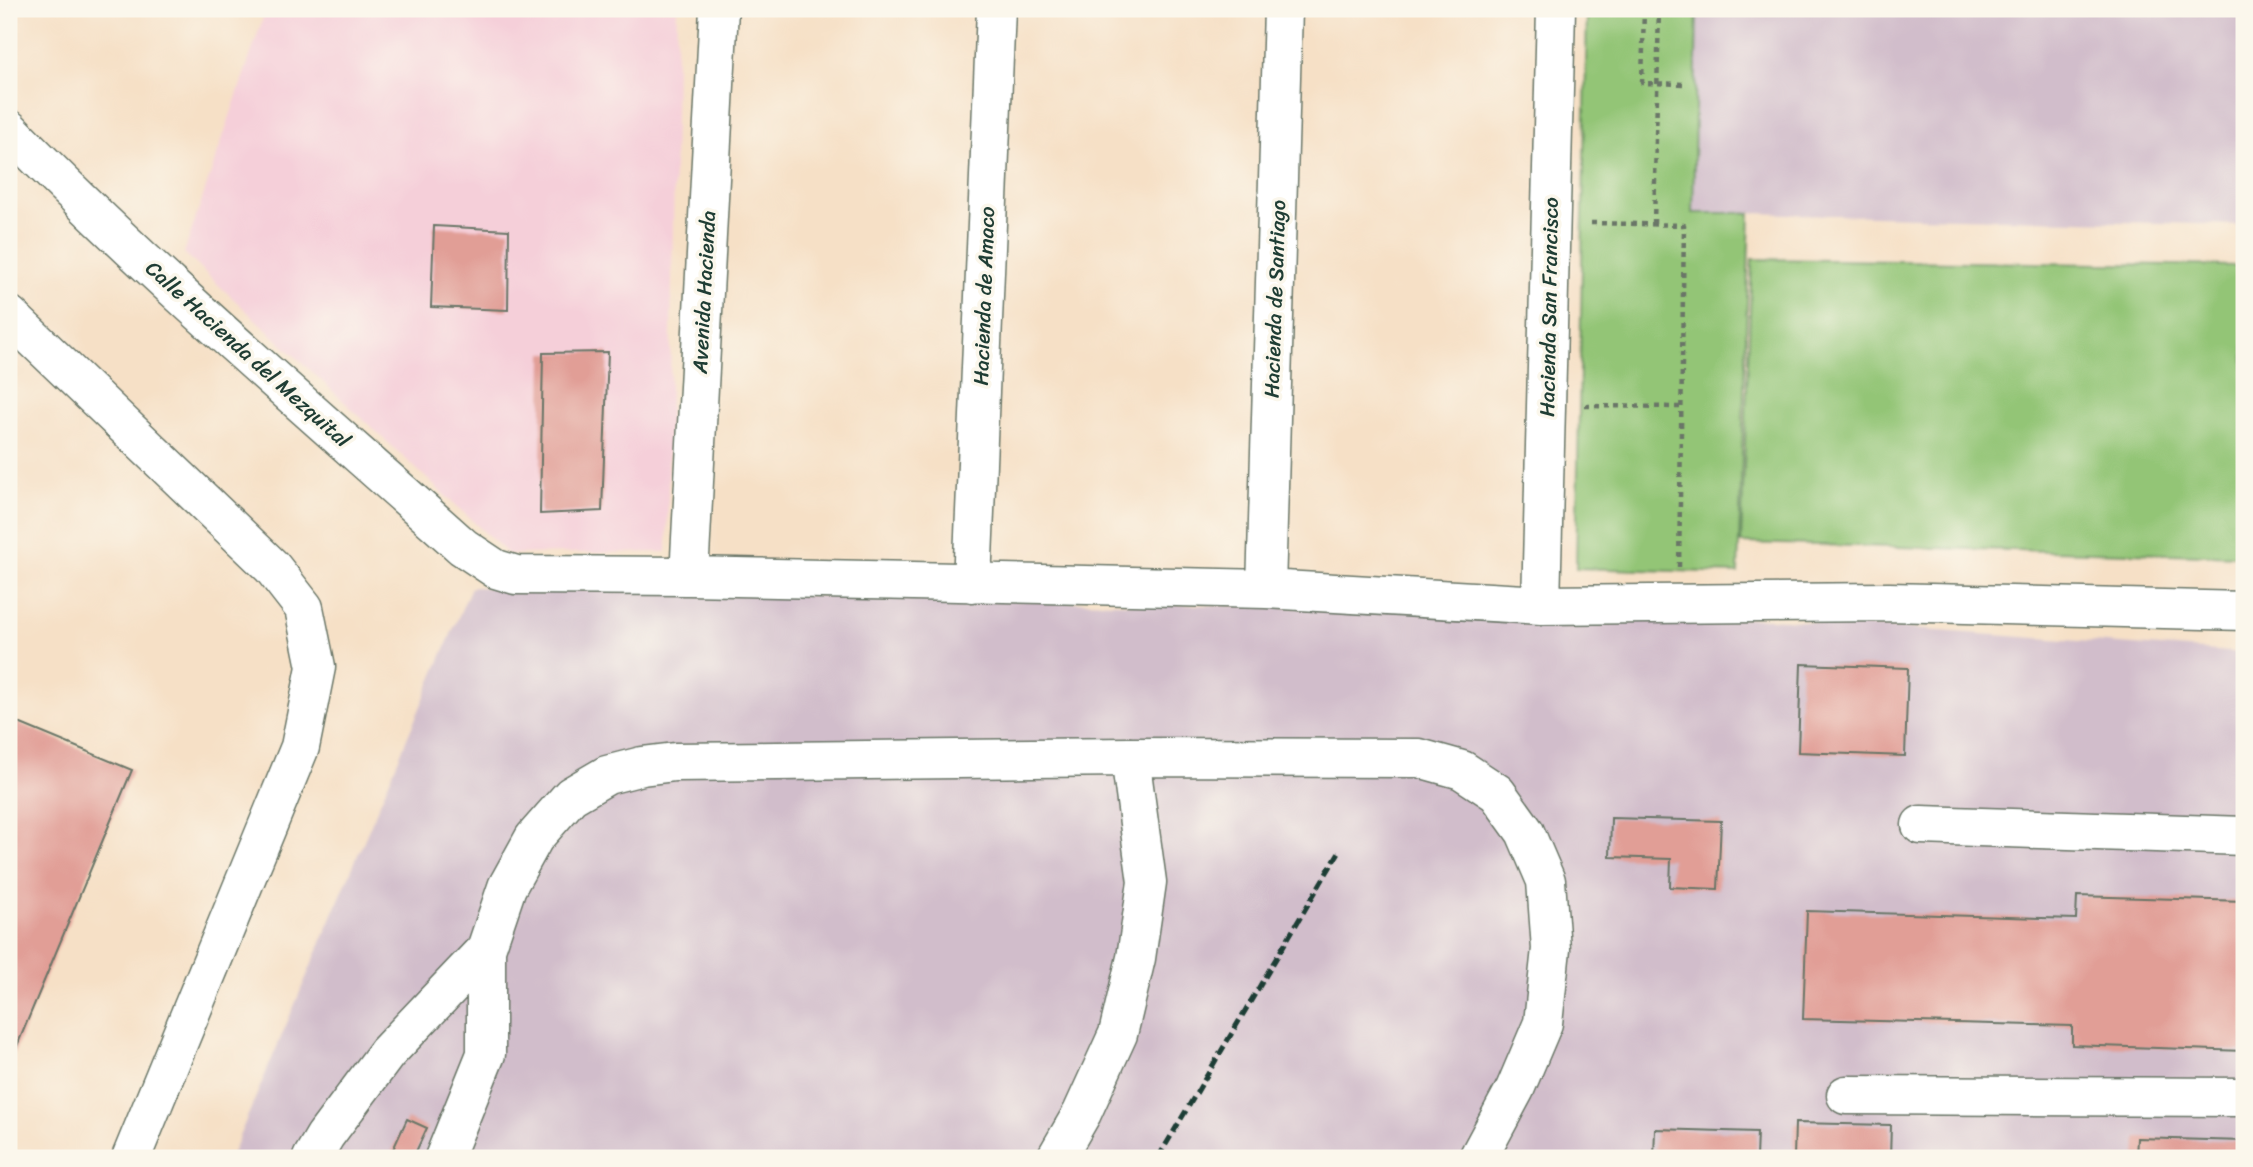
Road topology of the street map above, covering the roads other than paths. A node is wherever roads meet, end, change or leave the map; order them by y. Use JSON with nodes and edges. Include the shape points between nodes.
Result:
{"nodes":[{"id":1,"x":719,"y":9,"type":"edge"},
{"id":2,"x":996,"y":9,"type":"edge"},
{"id":3,"x":1283,"y":9,"type":"edge"},
{"id":4,"x":1556,"y":9,"type":"edge"},
{"id":5,"x":9,"y":129,"type":"edge"},
{"id":6,"x":9,"y":315,"type":"edge"},
{"id":7,"x":689,"y":576,"type":"junction"},
{"id":8,"x":972,"y":583,"type":"junction"},
{"id":9,"x":1266,"y":589,"type":"junction"},
{"id":10,"x":1541,"y":605,"type":"junction"},
{"id":11,"x":2244,"y":611,"type":"edge"},
{"id":12,"x":1130,"y":757,"type":"junction"},
{"id":13,"x":1921,"y":825,"type":"dead end"},
{"id":14,"x":2244,"y":836,"type":"edge"},
{"id":15,"x":486,"y":949,"type":"junction"},
{"id":16,"x":1846,"y":1095,"type":"dead end"},
{"id":17,"x":2244,"y":1097,"type":"edge"},
{"id":18,"x":131,"y":1158,"type":"edge"},
{"id":19,"x":312,"y":1158,"type":"edge"},
{"id":20,"x":444,"y":1158,"type":"edge"},
{"id":21,"x":1056,"y":1158,"type":"edge"},
{"id":22,"x":1478,"y":1158,"type":"edge"}],
"edges":[{"from":1,"to":7,"type":"street","name":"Avenida Hacienda"},
{"from":2,"to":8,"type":"street","name":"Hacienda de Amaco"},
{"from":3,"to":9,"type":"street","name":"Hacienda de Santiago"},
{"from":4,"to":10,"type":"street","name":"Hacienda San Francisco"},
{"from":5,"to":7,"type":"street","name":"Calle Hacienda del Mezquital","via":[[157,273],[463,547],[496,569],[530,576]]},
{"from":6,"to":18,"type":"street","via":[[272,567],[304,608],[316,667],[300,747]]},
{"from":7,"to":8,"type":"street"},
{"from":8,"to":9,"type":"street"},
{"from":9,"to":10,"type":"street"},
{"from":10,"to":11,"type":"street","via":[[1889,602]]},
{"from":12,"to":15,"type":"street","via":[[675,762],[607,775],[571,796],[534,838],[507,887]]},
{"from":12,"to":21,"type":"street","via":[[1147,882],[1136,958],[1118,1034]]},
{"from":12,"to":22,"type":"street","via":[[1419,758],[1462,770],[1497,793],[1525,832],[1546,881],[1551,949],[1543,1023]]},
{"from":13,"to":14,"type":"street"},
{"from":15,"to":19,"type":"street","via":[[387,1053]]},
{"from":15,"to":20,"type":"street","via":[[486,1054]]},
{"from":16,"to":17,"type":"street"}]}
